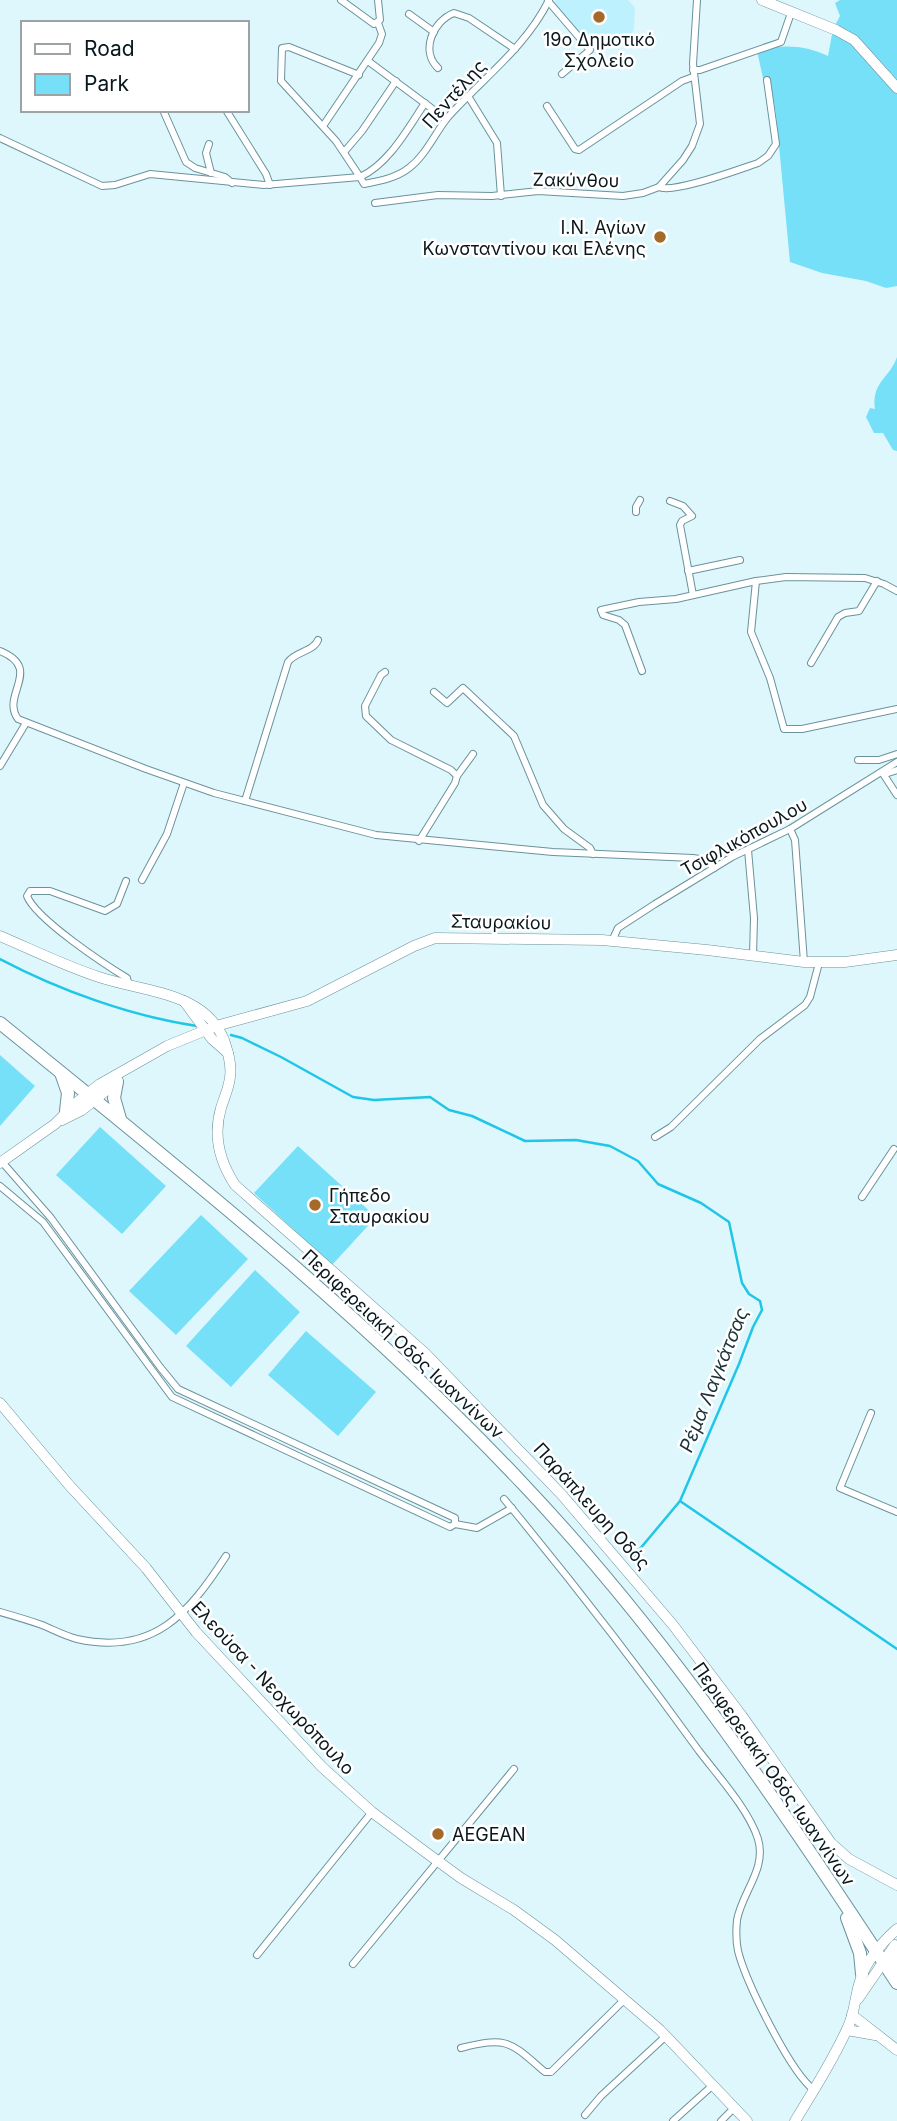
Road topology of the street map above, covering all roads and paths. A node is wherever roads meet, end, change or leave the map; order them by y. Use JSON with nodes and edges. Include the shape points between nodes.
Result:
{"nodes":[{"id":1,"x":341,"y":0,"type":"edge"},
{"id":2,"x":378,"y":0,"type":"edge"},
{"id":3,"x":697,"y":0,"type":"edge"},
{"id":4,"x":762,"y":0,"type":"edge"},
{"id":5,"x":549,"y":1,"type":"edge"},
{"id":6,"x":791,"y":13,"type":"junction"},
{"id":7,"x":409,"y":14,"type":"dead end"},
{"id":8,"x":378,"y":23,"type":"junction"},
{"id":9,"x":434,"y":32,"type":"junction"},
{"id":10,"x":514,"y":49,"type":"junction"},
{"id":11,"x":368,"y":61,"type":"junction"},
{"id":12,"x":438,"y":68,"type":"dead end"},
{"id":13,"x":693,"y":73,"type":"junction"},
{"id":14,"x":562,"y":74,"type":"dead end"},
{"id":15,"x":359,"y":75,"type":"junction"},
{"id":16,"x":767,"y":80,"type":"dead end"},
{"id":17,"x":396,"y":81,"type":"junction"},
{"id":18,"x":897,"y":88,"type":"edge"},
{"id":19,"x":467,"y":96,"type":"junction"},
{"id":20,"x":425,"y":103,"type":"junction"},
{"id":21,"x":547,"y":106,"type":"dead end"},
{"id":22,"x":164,"y":112,"type":"edge"},
{"id":23,"x":227,"y":112,"type":"edge"},
{"id":24,"x":446,"y":119,"type":"junction"},
{"id":25,"x":323,"y":126,"type":"junction"},
{"id":26,"x":0,"y":138,"type":"edge"},
{"id":27,"x":209,"y":144,"type":"dead end"},
{"id":28,"x":345,"y":151,"type":"junction"},
{"id":29,"x":211,"y":173,"type":"junction"},
{"id":30,"x":360,"y":177,"type":"junction"},
{"id":31,"x":232,"y":183,"type":"junction"},
{"id":32,"x":270,"y":185,"type":"junction"},
{"id":33,"x":659,"y":187,"type":"junction"},
{"id":34,"x":501,"y":196,"type":"junction"},
{"id":35,"x":375,"y":203,"type":"dead end"},
{"id":36,"x":640,"y":500,"type":"dead end"},
{"id":37,"x":670,"y":501,"type":"dead end"},
{"id":38,"x":636,"y":512,"type":"dead end"},
{"id":39,"x":740,"y":560,"type":"dead end"},
{"id":40,"x":688,"y":571,"type":"junction"},
{"id":41,"x":756,"y":581,"type":"junction"},
{"id":42,"x":877,"y":581,"type":"junction"},
{"id":43,"x":897,"y":591,"type":"edge"},
{"id":44,"x":693,"y":595,"type":"junction"},
{"id":45,"x":318,"y":640,"type":"dead end"},
{"id":46,"x":0,"y":651,"type":"edge"},
{"id":47,"x":811,"y":663,"type":"dead end"},
{"id":48,"x":642,"y":671,"type":"dead end"},
{"id":49,"x":385,"y":672,"type":"dead end"},
{"id":50,"x":434,"y":692,"type":"dead end"},
{"id":51,"x":897,"y":709,"type":"edge"},
{"id":52,"x":26,"y":723,"type":"junction"},
{"id":53,"x":473,"y":754,"type":"dead end"},
{"id":54,"x":897,"y":754,"type":"edge"},
{"id":55,"x":858,"y":760,"type":"dead end"},
{"id":56,"x":897,"y":762,"type":"edge"},
{"id":57,"x":0,"y":766,"type":"edge"},
{"id":58,"x":897,"y":769,"type":"edge"},
{"id":59,"x":882,"y":772,"type":"junction"},
{"id":60,"x":457,"y":776,"type":"junction"},
{"id":61,"x":184,"y":783,"type":"junction"},
{"id":62,"x":897,"y":795,"type":"edge"},
{"id":63,"x":245,"y":801,"type":"junction"},
{"id":64,"x":790,"y":829,"type":"junction"},
{"id":65,"x":419,"y":841,"type":"junction"},
{"id":66,"x":748,"y":850,"type":"junction"},
{"id":67,"x":593,"y":854,"type":"junction"},
{"id":68,"x":714,"y":868,"type":"junction"},
{"id":69,"x":142,"y":880,"type":"dead end"},
{"id":70,"x":126,"y":881,"type":"dead end"},
{"id":71,"x":0,"y":936,"type":"edge"},
{"id":72,"x":612,"y":941,"type":"junction"},
{"id":73,"x":897,"y":955,"type":"edge"},
{"id":74,"x":753,"y":956,"type":"junction"},
{"id":75,"x":804,"y":962,"type":"junction"},
{"id":76,"x":819,"y":963,"type":"junction"},
{"id":77,"x":129,"y":986,"type":"junction"},
{"id":78,"x":184,"y":1000,"type":"junction"},
{"id":79,"x":0,"y":1023,"type":"edge"},
{"id":80,"x":216,"y":1026,"type":"junction"},
{"id":81,"x":204,"y":1030,"type":"junction"},
{"id":82,"x":228,"y":1053,"type":"junction"},
{"id":83,"x":131,"y":1068,"type":"junction"},
{"id":84,"x":61,"y":1072,"type":"junction"},
{"id":85,"x":117,"y":1082,"type":"junction"},
{"id":86,"x":91,"y":1096,"type":"junction"},
{"id":87,"x":66,"y":1111,"type":"junction"},
{"id":88,"x":120,"y":1119,"type":"junction"},
{"id":89,"x":55,"y":1124,"type":"junction"},
{"id":90,"x":655,"y":1137,"type":"dead end"},
{"id":91,"x":894,"y":1149,"type":"dead end"},
{"id":92,"x":1,"y":1163,"type":"edge"},
{"id":93,"x":0,"y":1186,"type":"edge"},
{"id":94,"x":862,"y":1197,"type":"dead end"},
{"id":95,"x":0,"y":1403,"type":"edge"},
{"id":96,"x":871,"y":1412,"type":"dead end"},
{"id":97,"x":504,"y":1499,"type":"dead end"},
{"id":98,"x":512,"y":1508,"type":"junction"},
{"id":99,"x":897,"y":1512,"type":"edge"},
{"id":100,"x":455,"y":1524,"type":"junction"},
{"id":101,"x":226,"y":1556,"type":"dead end"},
{"id":102,"x":0,"y":1612,"type":"edge"},
{"id":103,"x":182,"y":1615,"type":"junction"},
{"id":104,"x":514,"y":1769,"type":"dead end"},
{"id":105,"x":372,"y":1812,"type":"junction"},
{"id":106,"x":438,"y":1861,"type":"junction"},
{"id":107,"x":897,"y":1885,"type":"edge"},
{"id":108,"x":842,"y":1901,"type":"junction"},
{"id":109,"x":897,"y":1928,"type":"edge"},
{"id":110,"x":897,"y":1945,"type":"edge"},
{"id":111,"x":257,"y":1955,"type":"dead end"},
{"id":112,"x":880,"y":1956,"type":"junction"},
{"id":113,"x":352,"y":1964,"type":"dead end"},
{"id":114,"x":862,"y":1974,"type":"junction"},
{"id":115,"x":897,"y":1980,"type":"edge"},
{"id":116,"x":625,"y":1999,"type":"junction"},
{"id":117,"x":858,"y":1999,"type":"junction"},
{"id":118,"x":852,"y":2015,"type":"junction"},
{"id":119,"x":847,"y":2030,"type":"junction"},
{"id":120,"x":666,"y":2036,"type":"junction"},
{"id":121,"x":879,"y":2036,"type":"junction"},
{"id":122,"x":461,"y":2048,"type":"dead end"},
{"id":123,"x":897,"y":2050,"type":"edge"},
{"id":124,"x":713,"y":2085,"type":"junction"},
{"id":125,"x":814,"y":2090,"type":"junction"},
{"id":126,"x":734,"y":2108,"type":"junction"},
{"id":127,"x":585,"y":2115,"type":"dead end"},
{"id":128,"x":673,"y":2121,"type":"edge"},
{"id":129,"x":721,"y":2121,"type":"edge"},
{"id":130,"x":747,"y":2121,"type":"edge"},
{"id":131,"x":795,"y":2121,"type":"edge"}],
"edges":[{"from":1,"to":8,"type":"street","via":[[368,21]]},
{"from":2,"to":8,"type":"street"},
{"from":3,"to":13,"type":"street"},
{"from":4,"to":6,"type":"street"},
{"from":5,"to":10,"type":"street","name":"Πεντέλης"},
{"from":5,"to":14,"type":"street","via":[[590,50]]},
{"from":6,"to":13,"type":"street","via":[[781,42]]},
{"from":6,"to":18,"type":"street","via":[[854,40]]},
{"from":7,"to":9,"type":"street"},
{"from":8,"to":11,"type":"street","via":[[382,36]]},
{"from":9,"to":10,"type":"street","via":[[448,15],[460,13]]},
{"from":9,"to":12,"type":"street","via":[[428,50]]},
{"from":10,"to":19,"type":"street","name":"Πεντέλης"},
{"from":11,"to":15,"type":"street"},
{"from":11,"to":17,"type":"street"},
{"from":13,"to":21,"type":"street","via":[[579,150]]},
{"from":13,"to":33,"type":"street","via":[[698,129],[683,160]]},
{"from":15,"to":25,"type":"street"},
{"from":15,"to":25,"type":"street","via":[[282,48],[281,81]]},
{"from":16,"to":33,"type":"street","name":"Ζακύνθου","via":[[776,144],[765,159],[701,181],[665,190]]},
{"from":17,"to":20,"type":"street"},
{"from":17,"to":28,"type":"street"},
{"from":19,"to":24,"type":"street","name":"Πεντέλης"},
{"from":19,"to":34,"type":"street","via":[[497,143]]},
{"from":20,"to":24,"type":"street"},
{"from":20,"to":30,"type":"street","via":[[394,146]]},
{"from":22,"to":29,"type":"street","via":[[183,158]]},
{"from":23,"to":32,"type":"street"},
{"from":24,"to":30,"type":"street","name":"Πεντέλης","via":[[408,169],[364,184]]},
{"from":25,"to":28,"type":"street"},
{"from":26,"to":31,"type":"street","via":[[102,186],[150,174]]},
{"from":27,"to":29,"type":"street","via":[[206,153]]},
{"from":28,"to":30,"type":"street"},
{"from":29,"to":31,"type":"street"},
{"from":30,"to":32,"type":"street"},
{"from":31,"to":32,"type":"street"},
{"from":33,"to":34,"type":"street","name":"Ζακύνθου","via":[[623,196],[547,191]]},
{"from":34,"to":35,"type":"street","name":"Ζακύνθου","via":[[438,195]]},
{"from":36,"to":38,"type":"street"},
{"from":37,"to":40,"type":"street","via":[[692,514],[680,525]]},
{"from":39,"to":40,"type":"street"},
{"from":40,"to":44,"type":"street"},
{"from":41,"to":42,"type":"street","via":[[814,576]]},
{"from":41,"to":44,"type":"street"},
{"from":41,"to":51,"type":"street","via":[[751,632],[784,729]]},
{"from":42,"to":43,"type":"street"},
{"from":42,"to":47,"type":"street","via":[[859,611],[838,617]]},
{"from":44,"to":48,"type":"street","via":[[601,611],[625,625]]},
{"from":45,"to":63,"type":"street","via":[[288,662]]},
{"from":46,"to":52,"type":"street","via":[[18,663],[8,705],[13,715]]},
{"from":49,"to":60,"type":"street","via":[[365,706],[366,716],[391,740]]},
{"from":50,"to":67,"type":"street","via":[[447,703],[463,688],[504,725],[517,740],[543,805]]},
{"from":52,"to":57,"type":"street"},
{"from":52,"to":61,"type":"street"},
{"from":53,"to":60,"type":"street"},
{"from":54,"to":55,"type":"street"},
{"from":56,"to":59,"type":"street","name":"Τσιφλικόπουλου"},
{"from":58,"to":59,"type":"street"},
{"from":59,"to":62,"type":"street"},
{"from":59,"to":64,"type":"street","name":"Τσιφλικόπουλου"},
{"from":60,"to":65,"type":"street"},
{"from":61,"to":63,"type":"street"},
{"from":61,"to":69,"type":"street","via":[[170,828]]},
{"from":63,"to":65,"type":"street","via":[[376,835]]},
{"from":64,"to":66,"type":"street","name":"Τσιφλικόπουλου"},
{"from":64,"to":75,"type":"street"},
{"from":65,"to":67,"type":"street"},
{"from":66,"to":68,"type":"street","name":"Τσιφλικόπουλου"},
{"from":66,"to":74,"type":"street"},
{"from":67,"to":68,"type":"street","via":[[699,859]]},
{"from":68,"to":72,"type":"street","name":"Τσιφλικόπουλου","via":[[618,928]]},
{"from":70,"to":77,"type":"street","via":[[117,904],[105,911],[45,890],[30,891],[27,896],[82,949],[127,978]]},
{"from":71,"to":77,"type":"street","name":"Παράπλευρη Οδός"},
{"from":72,"to":74,"type":"street","name":"Σταυρακίου"},
{"from":72,"to":80,"type":"street","name":"Σταυρακίου","via":[[439,937],[307,1001]]},
{"from":73,"to":76,"type":"street","name":"Σταυρακίου"},
{"from":74,"to":75,"type":"street","name":"Σταυρακίου"},
{"from":75,"to":76,"type":"street","name":"Σταυρακίου"},
{"from":76,"to":90,"type":"street","via":[[805,1004],[760,1039],[671,1127]]},
{"from":77,"to":78,"type":"street","name":"Παράπλευρη Οδός"},
{"from":78,"to":80,"type":"street","name":"Παράπλευρη Οδός"},
{"from":78,"to":81,"type":"street"},
{"from":79,"to":84,"type":"highway","name":"Περιφερειακή Οδός Ιωαννίνων"},
{"from":80,"to":81,"type":"street","name":"Σταυρακίου"},
{"from":80,"to":82,"type":"street","name":"Παράπλευρη Οδός"},
{"from":81,"to":82,"type":"street"},
{"from":81,"to":83,"type":"street","name":"Σταυρακίου"},
{"from":82,"to":107,"type":"street","name":"Παράπλευρη Οδός","via":[[230,1079],[218,1139],[223,1163],[235,1185],[425,1353],[521,1450],[673,1625],[831,1843],[849,1859]]},
{"from":83,"to":85,"type":"street"},
{"from":83,"to":86,"type":"street","via":[[110,1078]]},
{"from":84,"to":86,"type":"highway","name":"Περιφερειακή Οδός Ιωαννίνων"},
{"from":84,"to":87,"type":"highway","via":[[68,1093]]},
{"from":85,"to":86,"type":"street"},
{"from":85,"to":88,"type":"highway","via":[[114,1097]]},
{"from":86,"to":87,"type":"street"},
{"from":86,"to":88,"type":"highway","name":"Περιφερειακή Οδός Ιωαννίνων"},
{"from":86,"to":89,"type":"street","via":[[74,1114]]},
{"from":87,"to":89,"type":"street"},
{"from":88,"to":108,"type":"highway","name":"Περιφερειακή Οδός Ιωαννίνων","via":[[359,1323],[524,1484],[699,1695]]},
{"from":89,"to":92,"type":"street"},
{"from":91,"to":94,"type":"street"},
{"from":92,"to":100,"type":"street","via":[[51,1218],[178,1389],[454,1518]]},
{"from":93,"to":100,"type":"street","via":[[40,1219],[172,1397],[450,1527]]},
{"from":95,"to":103,"type":"street","name":"Ελεούσα - Νεοχωρόπουλο"},
{"from":96,"to":99,"type":"street","via":[[839,1488]]},
{"from":97,"to":98,"type":"street"},
{"from":98,"to":100,"type":"street","via":[[477,1528]]},
{"from":98,"to":125,"type":"street","via":[[622,1645],[752,1827],[760,1858],[740,1910],[738,1951],[786,2056]]},
{"from":101,"to":103,"type":"street"},
{"from":102,"to":103,"type":"street","via":[[70,1637],[96,1641],[146,1636]]},
{"from":103,"to":105,"type":"street","name":"Ελεούσα - Νεοχωρόπουλο","via":[[300,1745]]},
{"from":104,"to":106,"type":"street"},
{"from":105,"to":106,"type":"street","name":"Ελεούσα - Νεοχωρόπουλο"},
{"from":105,"to":111,"type":"street"},
{"from":106,"to":113,"type":"street"},
{"from":106,"to":116,"type":"street","name":"Ελεούσα - Νεοχωρόπουλο","via":[[539,1928]]},
{"from":108,"to":112,"type":"highway","name":"Περιφερειακή Οδός Ιωαννίνων"},
{"from":108,"to":114,"type":"highway","via":[[860,1953]]},
{"from":109,"to":112,"type":"street"},
{"from":110,"to":112,"type":"street"},
{"from":110,"to":115,"type":"highway","via":[[893,1962]]},
{"from":112,"to":114,"type":"street"},
{"from":112,"to":115,"type":"highway","name":"Περιφερειακή Οδός Ιωαννίνων"},
{"from":112,"to":117,"type":"street"},
{"from":114,"to":117,"type":"street"},
{"from":116,"to":120,"type":"street","name":"Ελεούσα - Νεοχωρόπουλο"},
{"from":116,"to":122,"type":"street","via":[[551,2072],[504,2042]]},
{"from":117,"to":118,"type":"street"},
{"from":118,"to":119,"type":"street"},
{"from":118,"to":121,"type":"street"},
{"from":119,"to":121,"type":"street"},
{"from":119,"to":125,"type":"street"},
{"from":120,"to":124,"type":"street","name":"Ελεούσα - Νεοχωρόπουλο"},
{"from":120,"to":127,"type":"street"},
{"from":121,"to":123,"type":"street"},
{"from":124,"to":126,"type":"street","name":"Ελεούσα - Νεοχωρόπουλο"},
{"from":124,"to":128,"type":"street"},
{"from":125,"to":131,"type":"street"},
{"from":126,"to":129,"type":"street"},
{"from":126,"to":130,"type":"street","name":"Ελεούσα - Νεοχωρόπουλο"}]}
